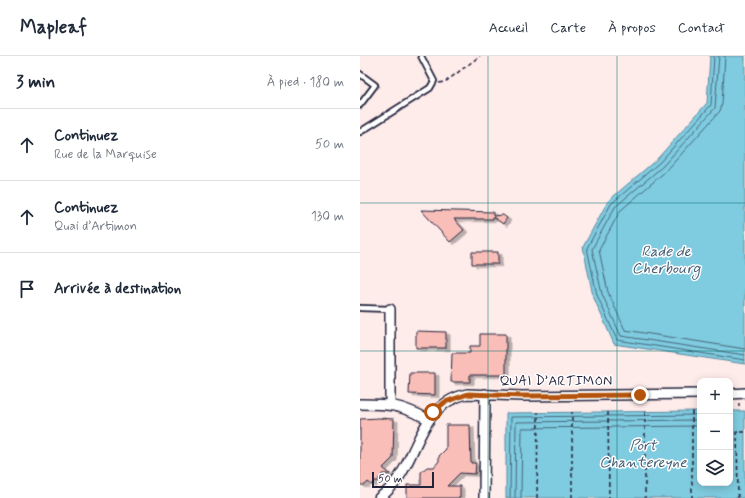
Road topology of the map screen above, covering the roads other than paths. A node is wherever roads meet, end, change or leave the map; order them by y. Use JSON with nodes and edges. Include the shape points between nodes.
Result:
{"nodes":[{"id":1,"x":421,"y":56,"type":"edge"},
{"id":2,"x":360,"y":74,"type":"edge"},
{"id":3,"x":360,"y":105,"type":"edge"},
{"id":4,"x":360,"y":132,"type":"edge"},
{"id":5,"x":360,"y":308,"type":"edge"},
{"id":6,"x":390,"y":309,"type":"joint"},
{"id":7,"x":485,"y":394,"type":"junction"},
{"id":8,"x":697,"y":394,"type":"edge"},
{"id":9,"x":733,"y":394,"type":"edge"},
{"id":10,"x":745,"y":394,"type":"edge"},
{"id":11,"x":360,"y":404,"type":"edge"},
{"id":12,"x":390,"y":404,"type":"junction"},
{"id":13,"x":428,"y":418,"type":"junction"},
{"id":14,"x":379,"y":498,"type":"edge"},
{"id":15,"x":484,"y":498,"type":"edge"}],
"edges":[{"from":1,"to":4,"type":"lane","via":[[434,81],[432,85]]},
{"from":2,"to":3,"type":"lane","via":[[375,85]]},
{"from":5,"to":6,"type":"lane"},
{"from":6,"to":12,"type":"street"},
{"from":7,"to":8,"type":"street","name":"QUAI D’ARTIMON"},
{"from":7,"to":13,"type":"street","name":"QUAI D’ARTIMON","via":[[468,394],[453,398],[438,407]]},
{"from":7,"to":15,"type":"street"},
{"from":9,"to":10,"type":"street"},
{"from":11,"to":12,"type":"street"},
{"from":12,"to":13,"type":"street","via":[[407,408]]},
{"from":13,"to":14,"type":"street","via":[[414,451],[399,476]]}]}
